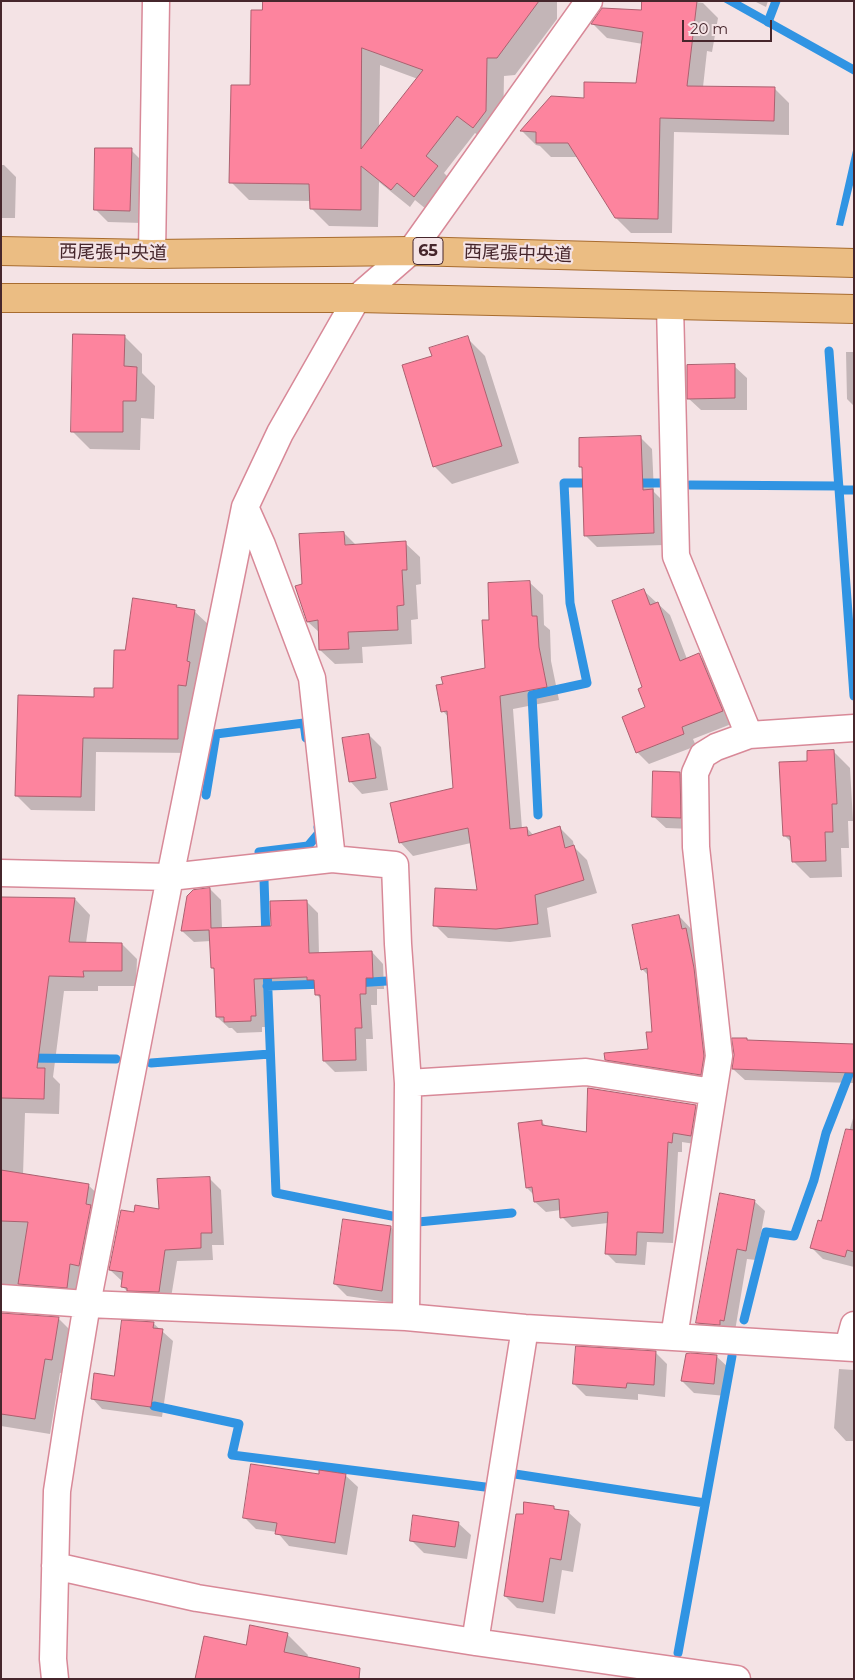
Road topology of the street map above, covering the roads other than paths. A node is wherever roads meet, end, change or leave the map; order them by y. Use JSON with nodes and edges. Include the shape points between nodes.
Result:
{"nodes":[{"id":1,"x":156,"y":1,"type":"edge"},
{"id":2,"x":589,"y":1,"type":"edge"},
{"id":3,"x":1,"y":251,"type":"edge"},
{"id":4,"x":411,"y":251,"type":"junction"},
{"id":5,"x":152,"y":254,"type":"junction"},
{"id":6,"x":854,"y":263,"type":"edge"},
{"id":7,"x":1,"y":298,"type":"edge"},
{"id":8,"x":357,"y":298,"type":"junction"},
{"id":9,"x":670,"y":305,"type":"junction"},
{"id":10,"x":854,"y":309,"type":"edge"},
{"id":11,"x":245,"y":508,"type":"junction"},
{"id":12,"x":854,"y":728,"type":"edge"},
{"id":13,"x":749,"y":735,"type":"junction"},
{"id":14,"x":332,"y":859,"type":"junction"},
{"id":15,"x":1,"y":874,"type":"edge"},
{"id":16,"x":170,"y":877,"type":"junction"},
{"id":17,"x":408,"y":1083,"type":"junction"},
{"id":18,"x":713,"y":1092,"type":"junction"},
{"id":19,"x":1,"y":1298,"type":"edge"},
{"id":20,"x":87,"y":1304,"type":"junction"},
{"id":21,"x":406,"y":1317,"type":"junction"},
{"id":22,"x":525,"y":1328,"type":"junction"},
{"id":23,"x":674,"y":1337,"type":"junction"},
{"id":24,"x":852,"y":1340,"type":"edge"},
{"id":25,"x":55,"y":1566,"type":"junction"},
{"id":26,"x":474,"y":1642,"type":"junction"},
{"id":27,"x":55,"y":1679,"type":"edge"},
{"id":28,"x":737,"y":1679,"type":"edge"}],
"edges":[{"from":1,"to":5,"type":"street"},
{"from":2,"to":4,"type":"street"},
{"from":3,"to":5,"type":"main road","name":"西尾張中央道","number":"65"},
{"from":4,"to":5,"type":"main road","name":"西尾張中央道","number":"65"},
{"from":4,"to":6,"type":"main road","name":"西尾張中央道","number":"65"},
{"from":4,"to":8,"type":"street"},
{"from":7,"to":8,"type":"main road"},
{"from":8,"to":9,"type":"main road"},
{"from":8,"to":11,"type":"street","via":[[280,433]]},
{"from":9,"to":10,"type":"main road"},
{"from":9,"to":13,"type":"street","via":[[676,556]]},
{"from":11,"to":14,"type":"street","via":[[312,678]]},
{"from":11,"to":16,"type":"street"},
{"from":12,"to":13,"type":"street"},
{"from":13,"to":18,"type":"street","via":[[703,755],[695,772],[696,847],[719,1056]]},
{"from":14,"to":16,"type":"street"},
{"from":14,"to":17,"type":"street","via":[[395,865]]},
{"from":15,"to":16,"type":"street"},
{"from":16,"to":20,"type":"street"},
{"from":17,"to":18,"type":"street","via":[[586,1072]]},
{"from":17,"to":21,"type":"street"},
{"from":18,"to":23,"type":"street"},
{"from":19,"to":20,"type":"street"},
{"from":20,"to":21,"type":"street"},
{"from":20,"to":25,"type":"street","via":[[57,1491]]},
{"from":21,"to":22,"type":"street"},
{"from":22,"to":23,"type":"street"},
{"from":22,"to":26,"type":"street"},
{"from":23,"to":24,"type":"street"},
{"from":25,"to":26,"type":"street","via":[[197,1598]]},
{"from":25,"to":27,"type":"street"},
{"from":26,"to":28,"type":"street"}]}
